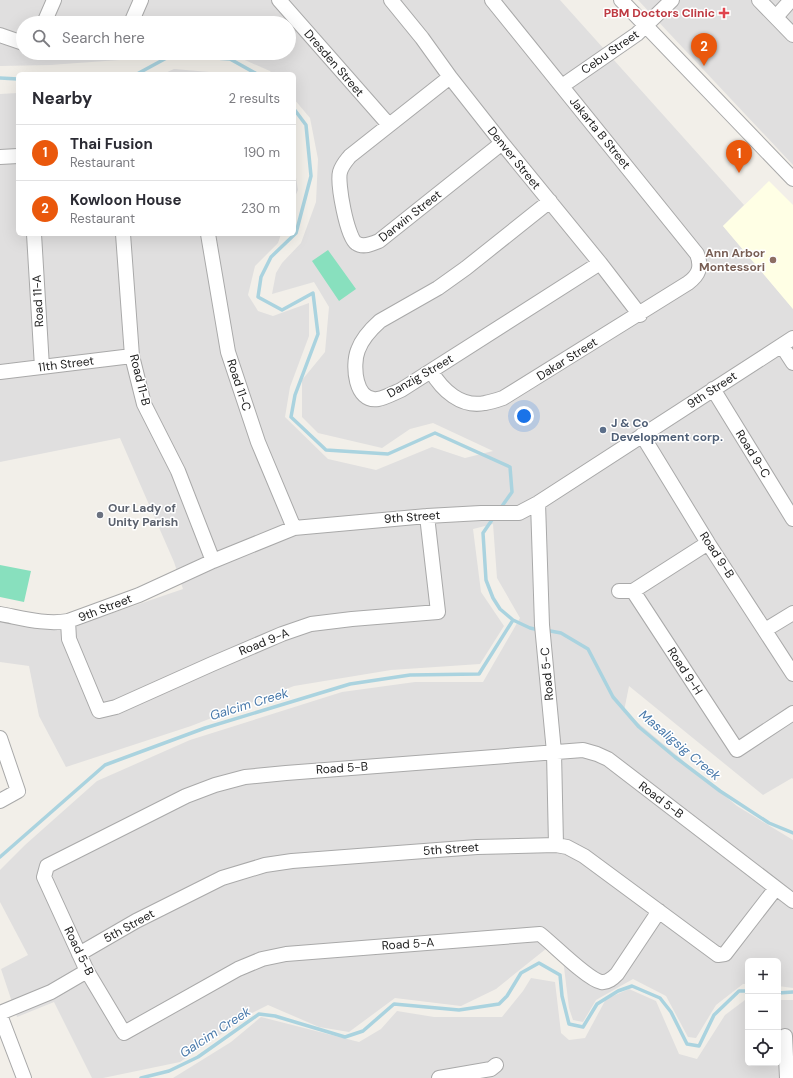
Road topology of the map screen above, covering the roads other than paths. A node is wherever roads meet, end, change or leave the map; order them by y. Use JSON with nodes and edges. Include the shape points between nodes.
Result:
{"nodes":[{"id":1,"x":54,"y":0,"type":"edge"},
{"id":2,"x":141,"y":0,"type":"edge"},
{"id":3,"x":279,"y":0,"type":"edge"},
{"id":4,"x":391,"y":0,"type":"edge"},
{"id":5,"x":492,"y":0,"type":"edge"},
{"id":6,"x":621,"y":0,"type":"edge"},
{"id":7,"x":672,"y":0,"type":"edge"},
{"id":8,"x":759,"y":0,"type":"edge"},
{"id":9,"x":791,"y":0,"type":"edge"},
{"id":10,"x":47,"y":16,"type":"edge"},
{"id":11,"x":134,"y":16,"type":"edge"},
{"id":12,"x":293,"y":16,"type":"edge"},
{"id":13,"x":776,"y":17,"type":"junction"},
{"id":14,"x":296,"y":19,"type":"edge"},
{"id":15,"x":646,"y":26,"type":"junction"},
{"id":16,"x":0,"y":35,"type":"edge"},
{"id":17,"x":793,"y":35,"type":"edge"},
{"id":18,"x":16,"y":41,"type":"edge"},
{"id":19,"x":450,"y":77,"type":"junction"},
{"id":20,"x":562,"y":86,"type":"junction"},
{"id":21,"x":389,"y":125,"type":"junction"},
{"id":22,"x":502,"y":144,"type":"junction"},
{"id":23,"x":16,"y":156,"type":"edge"},
{"id":24,"x":0,"y":157,"type":"edge"},
{"id":25,"x":793,"y":179,"type":"edge"},
{"id":26,"x":550,"y":201,"type":"junction"},
{"id":27,"x":34,"y":236,"type":"edge"},
{"id":28,"x":123,"y":236,"type":"edge"},
{"id":29,"x":208,"y":236,"type":"edge"},
{"id":30,"x":600,"y":263,"type":"junction"},
{"id":31,"x":700,"y":270,"type":"joint"},
{"id":32,"x":640,"y":314,"type":"junction"},
{"id":33,"x":788,"y":342,"type":"edge"},
{"id":34,"x":132,"y":356,"type":"junction"},
{"id":35,"x":793,"y":363,"type":"edge"},
{"id":36,"x":42,"y":368,"type":"junction"},
{"id":37,"x":431,"y":371,"type":"junction"},
{"id":38,"x":0,"y":372,"type":"edge"},
{"id":39,"x":713,"y":389,"type":"junction"},
{"id":40,"x":642,"y":436,"type":"junction"},
{"id":41,"x":538,"y":503,"type":"junction"},
{"id":42,"x":427,"y":516,"type":"junction"},
{"id":43,"x":793,"y":519,"type":"edge"},
{"id":44,"x":294,"y":528,"type":"junction"},
{"id":45,"x":708,"y":543,"type":"junction"},
{"id":46,"x":212,"y":561,"type":"junction"},
{"id":47,"x":793,"y":613,"type":"edge"},
{"id":48,"x":0,"y":614,"type":"edge"},
{"id":49,"x":68,"y":621,"type":"junction"},
{"id":50,"x":765,"y":630,"type":"junction"},
{"id":51,"x":793,"y":674,"type":"edge"},
{"id":52,"x":793,"y":713,"type":"edge"},
{"id":53,"x":0,"y":738,"type":"edge"},
{"id":54,"x":554,"y":752,"type":"junction"},
{"id":55,"x":0,"y":801,"type":"edge"},
{"id":56,"x":556,"y":845,"type":"junction"},
{"id":57,"x":776,"y":888,"type":"junction"},
{"id":58,"x":793,"y":901,"type":"edge"},
{"id":59,"x":659,"y":912,"type":"junction"},
{"id":60,"x":80,"y":954,"type":"junction"},
{"id":61,"x":87,"y":971,"type":"junction"},
{"id":62,"x":0,"y":1014,"type":"edge"},
{"id":63,"x":124,"y":1032,"type":"joint"},
{"id":64,"x":785,"y":1036,"type":"edge"},
{"id":65,"x":493,"y":1071,"type":"edge"},
{"id":66,"x":24,"y":1078,"type":"edge"},
{"id":67,"x":439,"y":1078,"type":"edge"},
{"id":68,"x":787,"y":1078,"type":"edge"}],
"edges":[{"from":1,"to":10,"type":"street"},
{"from":2,"to":11,"type":"street"},
{"from":3,"to":12,"type":"street","name":"Dresden Street"},
{"from":4,"to":19,"type":"street","name":"Denver Street"},
{"from":5,"to":20,"type":"street","name":"Jakarta B Street"},
{"from":6,"to":15,"type":"street"},
{"from":7,"to":15,"type":"street","name":"Cebu Street"},
{"from":8,"to":13,"type":"street"},
{"from":9,"to":13,"type":"street"},
{"from":13,"to":17,"type":"street"},
{"from":14,"to":21,"type":"street","name":"Dresden Street"},
{"from":15,"to":20,"type":"street","name":"Cebu Street"},
{"from":15,"to":25,"type":"street"},
{"from":16,"to":18,"type":"street"},
{"from":19,"to":21,"type":"street","name":"Darwin Street"},
{"from":19,"to":22,"type":"street","name":"Denver Street"},
{"from":20,"to":31,"type":"street","name":"Jakarta B Street","via":[[697,254]]},
{"from":21,"to":22,"type":"street","name":"Darwin Street","via":[[350,156],[340,172],[344,214],[353,240],[357,244],[379,241]]},
{"from":22,"to":26,"type":"street","name":"Denver Street"},
{"from":23,"to":24,"type":"street"},
{"from":26,"to":30,"type":"street","name":"Denver Street"},
{"from":26,"to":37,"type":"street","name":"Danzig Street","via":[[438,288],[380,321],[372,328],[358,350],[355,362],[359,390],[370,399],[378,399],[401,390]]},
{"from":27,"to":36,"type":"street","name":"Road 11-A"},
{"from":28,"to":34,"type":"street","name":"Road 11-B"},
{"from":29,"to":44,"type":"street","name":"Road 11-C","via":[[228,352],[258,442]]},
{"from":30,"to":32,"type":"street","name":"Denver Street"},
{"from":30,"to":37,"type":"street","name":"Danzig Street"},
{"from":31,"to":32,"type":"street","name":"Dakar Street","via":[[695,278]]},
{"from":32,"to":37,"type":"street","name":"Dakar Street","via":[[504,398],[484,404],[467,403],[453,396],[439,384]]},
{"from":33,"to":35,"type":"street"},
{"from":33,"to":39,"type":"street","name":"9th Street"},
{"from":34,"to":36,"type":"street","name":"11th Street"},
{"from":34,"to":46,"type":"street","name":"Road 11-B","via":[[144,404],[178,471]]},
{"from":36,"to":38,"type":"street","name":"11th Street"},
{"from":39,"to":40,"type":"street","name":"9th Street"},
{"from":39,"to":43,"type":"street","name":"Road 9-C"},
{"from":40,"to":41,"type":"street","name":"9th Street"},
{"from":40,"to":45,"type":"street","name":"Road 9-B"},
{"from":41,"to":42,"type":"street","name":"9th Street","via":[[519,513]]},
{"from":41,"to":54,"type":"street","name":"Road 5-C","via":[[542,625]]},
{"from":42,"to":44,"type":"street","name":"9th Street"},
{"from":42,"to":49,"type":"street","name":"Road 9-A","via":[[438,612],[311,624],[282,634],[116,707],[99,711],[69,639]]},
{"from":44,"to":46,"type":"street","name":"9th Street"},
{"from":45,"to":50,"type":"street","name":"Road 9-B"},
{"from":45,"to":52,"type":"street","name":"Road 9-H","via":[[626,591],[737,750]]},
{"from":46,"to":49,"type":"street","name":"9th Street","via":[[139,595]]},
{"from":47,"to":50,"type":"street"},
{"from":48,"to":49,"type":"street","name":"9th Street","via":[[60,623]]},
{"from":50,"to":51,"type":"street","name":"Road 9-B"},
{"from":53,"to":55,"type":"street","via":[[18,791]]},
{"from":54,"to":56,"type":"street","name":"Road 5-C"},
{"from":54,"to":57,"type":"street","name":"Road 5-B","via":[[583,750],[608,759]]},
{"from":54,"to":60,"type":"street","name":"Road 5-B","via":[[245,777],[186,796],[47,866],[44,877]]},
{"from":56,"to":59,"type":"street","name":"5th Street","via":[[567,847],[584,856]]},
{"from":56,"to":60,"type":"street","name":"5th Street","via":[[478,847],[265,866],[222,878],[136,921]]},
{"from":57,"to":58,"type":"street","name":"Road 5-B"},
{"from":57,"to":59,"type":"street","name":"5th Street","via":[[725,954],[718,955]]},
{"from":59,"to":63,"type":"street","name":"Road 5-A","via":[[617,974],[603,982],[592,978],[540,934],[286,954],[238,968]]},
{"from":60,"to":61,"type":"street","name":"Road 5-B"},
{"from":61,"to":62,"type":"street","via":[[51,992]]},
{"from":61,"to":63,"type":"street","name":"Road 5-B"},
{"from":62,"to":66,"type":"street"},
{"from":64,"to":68,"type":"street"},
{"from":65,"to":67,"type":"street"}]}
